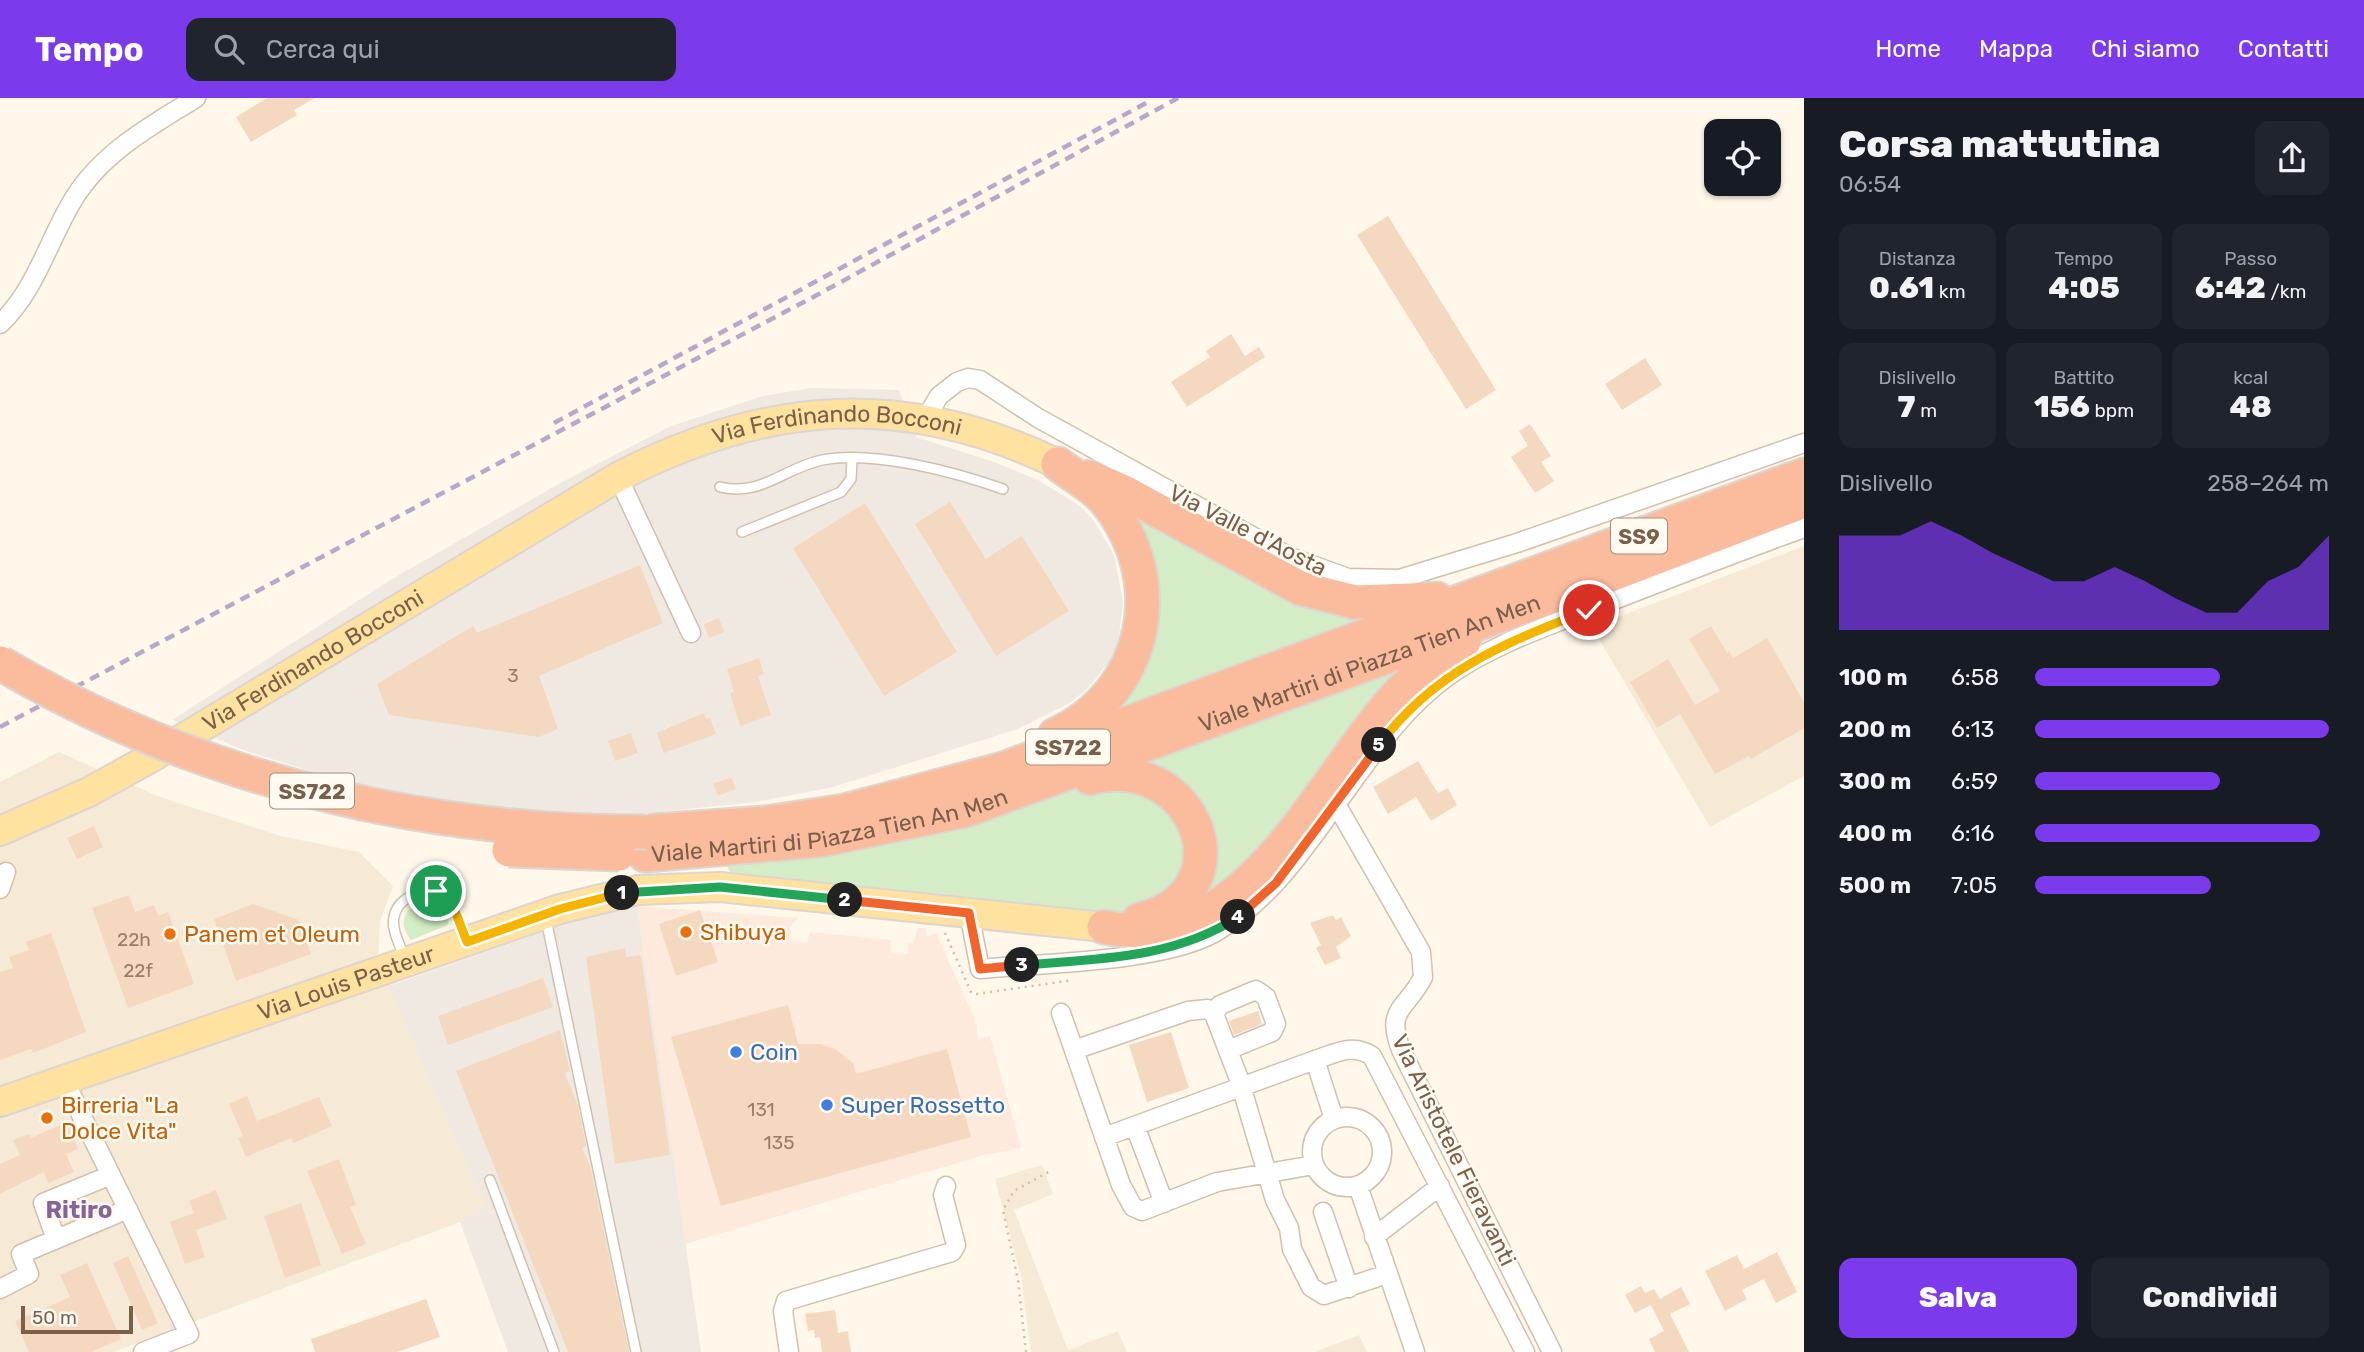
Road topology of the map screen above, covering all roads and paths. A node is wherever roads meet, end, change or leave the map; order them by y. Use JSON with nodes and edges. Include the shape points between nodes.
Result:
{"nodes":[{"id":1,"x":196,"y":98,"type":"edge"},
{"id":2,"x":0,"y":324,"type":"edge"},
{"id":3,"x":926,"y":418,"type":"junction"},
{"id":4,"x":1804,"y":443,"type":"edge"},
{"id":5,"x":852,"y":460,"type":"junction"},
{"id":6,"x":1058,"y":464,"type":"junction"},
{"id":7,"x":1804,"y":475,"type":"edge"},
{"id":8,"x":618,"y":477,"type":"junction"},
{"id":9,"x":720,"y":488,"type":"dead end"},
{"id":10,"x":1003,"y":489,"type":"dead end"},
{"id":11,"x":1804,"y":501,"type":"edge"},
{"id":12,"x":1804,"y":528,"type":"edge"},
{"id":13,"x":743,"y":532,"type":"dead end"},
{"id":14,"x":1567,"y":590,"type":"junction"},
{"id":15,"x":1474,"y":597,"type":"junction"},
{"id":16,"x":691,"y":633,"type":"dead end"},
{"id":17,"x":0,"y":663,"type":"edge"},
{"id":18,"x":0,"y":687,"type":"edge"},
{"id":19,"x":885,"y":801,"type":"junction"},
{"id":20,"x":1336,"y":804,"type":"junction"},
{"id":21,"x":966,"y":810,"type":"junction"},
{"id":22,"x":0,"y":831,"type":"edge"},
{"id":23,"x":646,"y":843,"type":"junction"},
{"id":24,"x":969,"y":913,"type":"junction"},
{"id":25,"x":545,"y":914,"type":"junction"},
{"id":26,"x":1104,"y":927,"type":"junction"},
{"id":27,"x":943,"y":930,"type":"dead end"},
{"id":28,"x":467,"y":942,"type":"junction"},
{"id":29,"x":407,"y":963,"type":"junction"},
{"id":30,"x":1079,"y":979,"type":"dead end"},
{"id":31,"x":1062,"y":1013,"type":"dead end"},
{"id":32,"x":1214,"y":1014,"type":"junction"},
{"id":33,"x":1074,"y":1050,"type":"junction"},
{"id":34,"x":1228,"y":1050,"type":"junction"},
{"id":35,"x":1315,"y":1060,"type":"junction"},
{"id":36,"x":64,"y":1080,"type":"junction"},
{"id":37,"x":1241,"y":1086,"type":"junction"},
{"id":38,"x":0,"y":1102,"type":"edge"},
{"id":39,"x":1334,"y":1119,"type":"junction"},
{"id":40,"x":1135,"y":1126,"type":"junction"},
{"id":41,"x":1409,"y":1126,"type":"junction"},
{"id":42,"x":1104,"y":1138,"type":"junction"},
{"id":43,"x":1381,"y":1139,"type":"junction"},
{"id":44,"x":1314,"y":1165,"type":"junction"},
{"id":45,"x":1052,"y":1170,"type":"dead end"},
{"id":46,"x":111,"y":1175,"type":"junction"},
{"id":47,"x":1269,"y":1175,"type":"junction"},
{"id":48,"x":490,"y":1181,"type":"dead end"},
{"id":49,"x":946,"y":1186,"type":"dead end"},
{"id":50,"x":1358,"y":1186,"type":"junction"},
{"id":51,"x":1440,"y":1186,"type":"junction"},
{"id":52,"x":1164,"y":1203,"type":"junction"},
{"id":53,"x":128,"y":1209,"type":"junction"},
{"id":54,"x":1323,"y":1212,"type":"dead end"},
{"id":55,"x":1374,"y":1237,"type":"junction"},
{"id":56,"x":56,"y":1239,"type":"junction"},
{"id":57,"x":1387,"y":1274,"type":"junction"},
{"id":58,"x":1349,"y":1288,"type":"junction"},
{"id":59,"x":0,"y":1289,"type":"edge"},
{"id":60,"x":143,"y":1352,"type":"edge"},
{"id":61,"x":554,"y":1352,"type":"edge"},
{"id":62,"x":636,"y":1352,"type":"edge"},
{"id":63,"x":789,"y":1352,"type":"edge"},
{"id":64,"x":1026,"y":1352,"type":"edge"},
{"id":65,"x":1415,"y":1352,"type":"edge"},
{"id":66,"x":1525,"y":1352,"type":"edge"},
{"id":67,"x":1552,"y":1352,"type":"edge"}],
"edges":[{"from":1,"to":2,"type":"street","via":[[135,136],[86,182],[27,290]]},
{"from":3,"to":4,"type":"street","name":"Via Valle d'Aosta","via":[[939,396],[957,382],[980,380],[1038,418],[1290,557],[1330,573],[1373,580],[1399,579],[1458,562]]},
{"from":3,"to":6,"type":"main road","name":"Via Ferdinando Bocconi","via":[[1007,441]]},
{"from":3,"to":8,"type":"main road","name":"Via Ferdinando Bocconi","via":[[852,414],[766,421],[704,437]]},
{"from":5,"to":9,"type":"lane","via":[[822,460],[739,492]]},
{"from":5,"to":10,"type":"lane","via":[[880,460],[963,475]]},
{"from":5,"to":13,"type":"lane","via":[[851,480],[841,492]]},
{"from":6,"to":15,"type":"highway","via":[[1124,492],[1283,579],[1325,596],[1382,603]]},
{"from":6,"to":19,"type":"highway","via":[[1104,498],[1134,550],[1144,606],[1132,656],[1107,698],[1074,726]]},
{"from":7,"to":15,"type":"highway","number":"SS9"},
{"from":8,"to":16,"type":"street"},
{"from":8,"to":22,"type":"main road","name":"Via Ferdinando Bocconi","via":[[152,757],[89,792]]},
{"from":11,"to":14,"type":"highway","number":"SS9"},
{"from":12,"to":20,"type":"street","via":[[1480,656],[1418,699]]},
{"from":14,"to":21,"type":"highway","name":"Viale Martiri di Piazza Tien An Men","number":"SS722"},
{"from":14,"to":26,"type":"highway","name":"Via Louis Pasteur","number":"SS9","via":[[1472,638],[1419,673],[1379,716],[1269,861],[1235,895],[1175,926],[1124,931]]},
{"from":15,"to":19,"type":"highway","name":"Viale Martiri di Piazza Tien An Men","number":"SS722","via":[[1043,756]]},
{"from":17,"to":23,"type":"highway","name":"Viale Martiri di Piazza Tien An Men","number":"SS722","bridge":true,"via":[[157,739],[340,799],[478,824]]},
{"from":18,"to":23,"type":"highway","name":"Viale Martiri di Piazza Tien An Men","number":"SS722","bridge":true,"via":[[136,754],[324,818],[483,847],[566,854]]},
{"from":19,"to":23,"type":"highway","name":"Viale Martiri di Piazza Tien An Men","number":"SS722"},
{"from":20,"to":24,"type":"street","via":[[1256,902],[1213,934],[1181,945],[1135,955],[980,969]]},
{"from":20,"to":67,"type":"street","name":"Via Aristotele Fieravanti","via":[[1421,952],[1423,977],[1401,1004],[1394,1032]]},
{"from":21,"to":23,"type":"highway","name":"Viale Martiri di Piazza Tien An Men","number":"SS722","via":[[821,840]]},
{"from":21,"to":26,"type":"highway","number":"SS722","via":[[1006,805],[1111,775],[1135,775],[1181,801],[1201,840],[1194,879],[1181,899],[1156,915]]},
{"from":24,"to":25,"type":"main road","name":"Via Louis Pasteur","via":[[720,887],[638,890]]},
{"from":24,"to":26,"type":"main road","name":"Via Louis Pasteur"},
{"from":25,"to":28,"type":"main road","name":"Via Louis Pasteur"},
{"from":25,"to":62,"type":"lane"},
{"from":27,"to":30,"type":"path","via":[[971,992]]},
{"from":28,"to":29,"type":"main road","name":"Via Louis Pasteur"},
{"from":28,"to":29,"type":"lane","via":[[448,898],[436,891],[416,895],[394,915]]},
{"from":29,"to":36,"type":"main road","name":"Via Louis Pasteur"},
{"from":31,"to":33,"type":"street"},
{"from":32,"to":33,"type":"street","via":[[1208,1009],[1188,1011]]},
{"from":32,"to":34,"type":"street"},
{"from":32,"to":34,"type":"street","via":[[1220,1005],[1256,990],[1266,997],[1276,1024],[1272,1032]]},
{"from":33,"to":42,"type":"street"},
{"from":34,"to":37,"type":"street"},
{"from":35,"to":37,"type":"street"},
{"from":35,"to":39,"type":"street"},
{"from":35,"to":41,"type":"street","via":[[1346,1050],[1362,1049],[1372,1056]]},
{"from":36,"to":38,"type":"main road","name":"Via Louis Pasteur"},
{"from":36,"to":46,"type":"street"},
{"from":37,"to":40,"type":"street"},
{"from":37,"to":47,"type":"street"},
{"from":39,"to":43,"type":"street","via":[[1362,1119]]},
{"from":39,"to":44,"type":"street","via":[[1317,1133]]},
{"from":40,"to":42,"type":"street"},
{"from":40,"to":52,"type":"street"},
{"from":41,"to":43,"type":"street"},
{"from":41,"to":51,"type":"street"},
{"from":42,"to":52,"type":"street","via":[[1133,1207],[1142,1211]]},
{"from":43,"to":50,"type":"street","via":[[1383,1150],[1376,1173]]},
{"from":44,"to":47,"type":"street"},
{"from":44,"to":50,"type":"street","via":[[1327,1182]]},
{"from":45,"to":64,"type":"path","via":[[1014,1191],[1003,1210],[1018,1280]]},
{"from":46,"to":53,"type":"street"},
{"from":46,"to":56,"type":"street","via":[[43,1203]]},
{"from":47,"to":52,"type":"street","via":[[1217,1182]]},
{"from":47,"to":58,"type":"street","via":[[1292,1249],[1311,1287],[1324,1295]]},
{"from":48,"to":61,"type":"lane"},
{"from":49,"to":63,"type":"street","via":[[943,1195],[956,1245],[952,1252],[789,1299],[783,1311]]},
{"from":50,"to":55,"type":"street"},
{"from":51,"to":55,"type":"street"},
{"from":51,"to":66,"type":"street"},
{"from":53,"to":56,"type":"street"},
{"from":53,"to":60,"type":"street","via":[[189,1334]]},
{"from":54,"to":58,"type":"street"},
{"from":55,"to":57,"type":"street"},
{"from":56,"to":59,"type":"street","via":[[21,1254],[29,1274]]},
{"from":57,"to":58,"type":"street"},
{"from":57,"to":65,"type":"street"}]}
